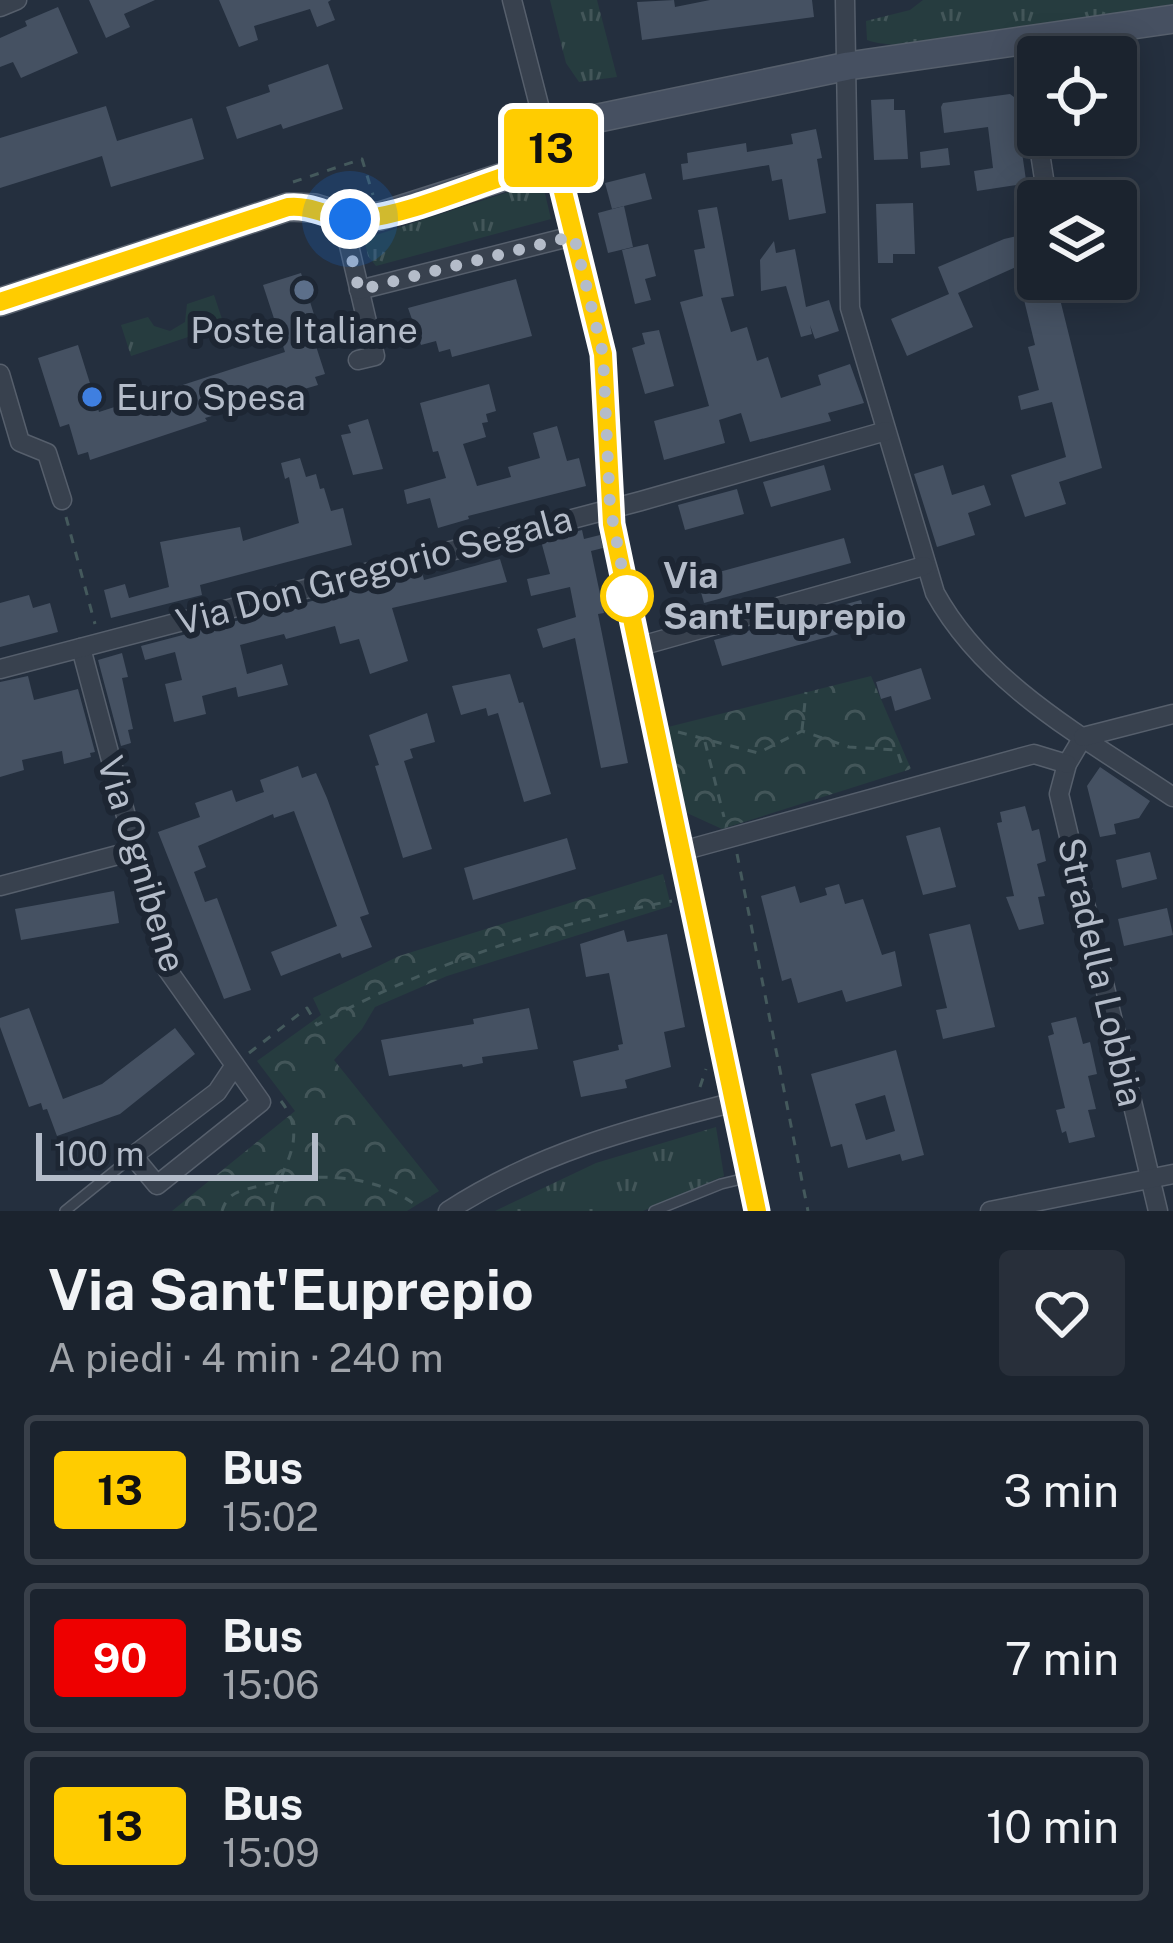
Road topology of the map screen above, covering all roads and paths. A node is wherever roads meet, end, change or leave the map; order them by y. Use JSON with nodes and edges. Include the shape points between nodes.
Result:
{"nodes":[{"id":1,"x":16,"y":0,"type":"edge"},
{"id":2,"x":512,"y":0,"type":"edge"},
{"id":3,"x":845,"y":0,"type":"edge"},
{"id":4,"x":0,"y":7,"type":"edge"},
{"id":5,"x":1173,"y":19,"type":"edge"},
{"id":6,"x":1067,"y":36,"type":"edge"},
{"id":7,"x":1017,"y":44,"type":"edge"},
{"id":8,"x":848,"y":66,"type":"junction"},
{"id":9,"x":552,"y":147,"type":"junction"},
{"id":10,"x":350,"y":219,"type":"junction"},
{"id":11,"x":574,"y":236,"type":"junction"},
{"id":12,"x":359,"y":290,"type":"junction"},
{"id":13,"x":0,"y":302,"type":"edge"},
{"id":14,"x":358,"y":360,"type":"dead end"},
{"id":15,"x":0,"y":374,"type":"edge"},
{"id":16,"x":886,"y":431,"type":"junction"},
{"id":17,"x":62,"y":500,"type":"joint"},
{"id":18,"x":610,"y":507,"type":"junction"},
{"id":19,"x":925,"y":566,"type":"junction"},
{"id":20,"x":97,"y":631,"type":"dead end"},
{"id":21,"x":638,"y":647,"type":"junction"},
{"id":22,"x":81,"y":648,"type":"junction"},
{"id":23,"x":0,"y":670,"type":"edge"},
{"id":24,"x":806,"y":692,"type":"dead end"},
{"id":25,"x":1173,"y":714,"type":"edge"},
{"id":26,"x":802,"y":731,"type":"junction"},
{"id":27,"x":676,"y":732,"type":"dead end"},
{"id":28,"x":1084,"y":737,"type":"junction"},
{"id":29,"x":705,"y":742,"type":"junction"},
{"id":30,"x":1067,"y":764,"type":"junction"},
{"id":31,"x":905,"y":772,"type":"dead end"},
{"id":32,"x":1173,"y":797,"type":"edge"},
{"id":33,"x":734,"y":837,"type":"junction"},
{"id":34,"x":133,"y":851,"type":"junction"},
{"id":35,"x":682,"y":851,"type":"junction"},
{"id":36,"x":0,"y":886,"type":"edge"},
{"id":37,"x":674,"y":901,"type":"dead end"},
{"id":38,"x":235,"y":1065,"type":"junction"},
{"id":39,"x":278,"y":1096,"type":"dead end"},
{"id":40,"x":735,"y":1102,"type":"junction"},
{"id":41,"x":133,"y":1156,"type":"junction"},
{"id":42,"x":1173,"y":1174,"type":"edge"},
{"id":43,"x":750,"y":1177,"type":"junction"},
{"id":44,"x":283,"y":1179,"type":"junction"},
{"id":45,"x":1151,"y":1180,"type":"junction"},
{"id":46,"x":418,"y":1207,"type":"dead end"},
{"id":47,"x":65,"y":1211,"type":"edge"},
{"id":48,"x":222,"y":1211,"type":"edge"},
{"id":49,"x":272,"y":1211,"type":"edge"},
{"id":50,"x":448,"y":1211,"type":"edge"},
{"id":51,"x":654,"y":1211,"type":"edge"},
{"id":52,"x":757,"y":1211,"type":"edge"},
{"id":53,"x":808,"y":1211,"type":"edge"},
{"id":54,"x":990,"y":1211,"type":"edge"},
{"id":55,"x":1158,"y":1211,"type":"edge"}],
"edges":[{"from":1,"to":4,"type":"street"},
{"from":2,"to":9,"type":"street"},
{"from":3,"to":8,"type":"street"},
{"from":5,"to":6,"type":"street"},
{"from":7,"to":8,"type":"street"},
{"from":8,"to":9,"type":"street","via":[[570,124]]},
{"from":8,"to":16,"type":"street","via":[[850,308]]},
{"from":9,"to":10,"type":"street","via":[[541,165]]},
{"from":9,"to":11,"type":"street"},
{"from":10,"to":12,"type":"street"},
{"from":10,"to":13,"type":"street","via":[[288,207]]},
{"from":11,"to":12,"type":"street"},
{"from":11,"to":18,"type":"street","via":[[603,354]]},
{"from":12,"to":14,"type":"street","via":[[375,356]]},
{"from":15,"to":17,"type":"street","via":[[20,442],[47,452]]},
{"from":16,"to":18,"type":"street","name":"Via Don Gregorio Segala"},
{"from":16,"to":19,"type":"street"},
{"from":17,"to":20,"type":"path"},
{"from":18,"to":21,"type":"street"},
{"from":18,"to":22,"type":"street","name":"Via Don Gregorio Segala"},
{"from":19,"to":21,"type":"street"},
{"from":19,"to":28,"type":"street","via":[[955,629],[987,666]]},
{"from":21,"to":35,"type":"street"},
{"from":22,"to":23,"type":"street","name":"Via Don Gregorio Segala"},
{"from":22,"to":34,"type":"street","name":"Via Ognibene"},
{"from":24,"to":26,"type":"path"},
{"from":25,"to":28,"type":"street"},
{"from":26,"to":29,"type":"path","via":[[758,753]]},
{"from":26,"to":31,"type":"path","via":[[849,747],[896,750]]},
{"from":27,"to":29,"type":"path"},
{"from":28,"to":30,"type":"street"},
{"from":28,"to":32,"type":"street"},
{"from":29,"to":33,"type":"path"},
{"from":30,"to":33,"type":"street","via":[[1034,754]]},
{"from":30,"to":45,"type":"street","name":"Stradella Lobbia","via":[[1059,794]]},
{"from":33,"to":35,"type":"street"},
{"from":33,"to":53,"type":"path"},
{"from":34,"to":36,"type":"street"},
{"from":34,"to":38,"type":"street","name":"Via Ognibene","via":[[166,969]]},
{"from":35,"to":40,"type":"street"},
{"from":37,"to":38,"type":"path","via":[[423,974],[317,1025],[307,1009]]},
{"from":38,"to":41,"type":"street","via":[[217,1092]]},
{"from":38,"to":41,"type":"street","name":"Via Ognibene","via":[[261,1102],[157,1186]]},
{"from":39,"to":44,"type":"path","via":[[294,1118]]},
{"from":40,"to":43,"type":"street"},
{"from":40,"to":50,"type":"street","via":[[600,1137]]},
{"from":41,"to":47,"type":"lane"},
{"from":42,"to":45,"type":"street"},
{"from":43,"to":51,"type":"lane"},
{"from":43,"to":52,"type":"street"},
{"from":44,"to":46,"type":"path","via":[[359,1180],[400,1192]]},
{"from":44,"to":48,"type":"path","via":[[235,1192]]},
{"from":44,"to":49,"type":"path"},
{"from":45,"to":54,"type":"street"},
{"from":45,"to":55,"type":"street","name":"Stradella Lobbia"}]}
